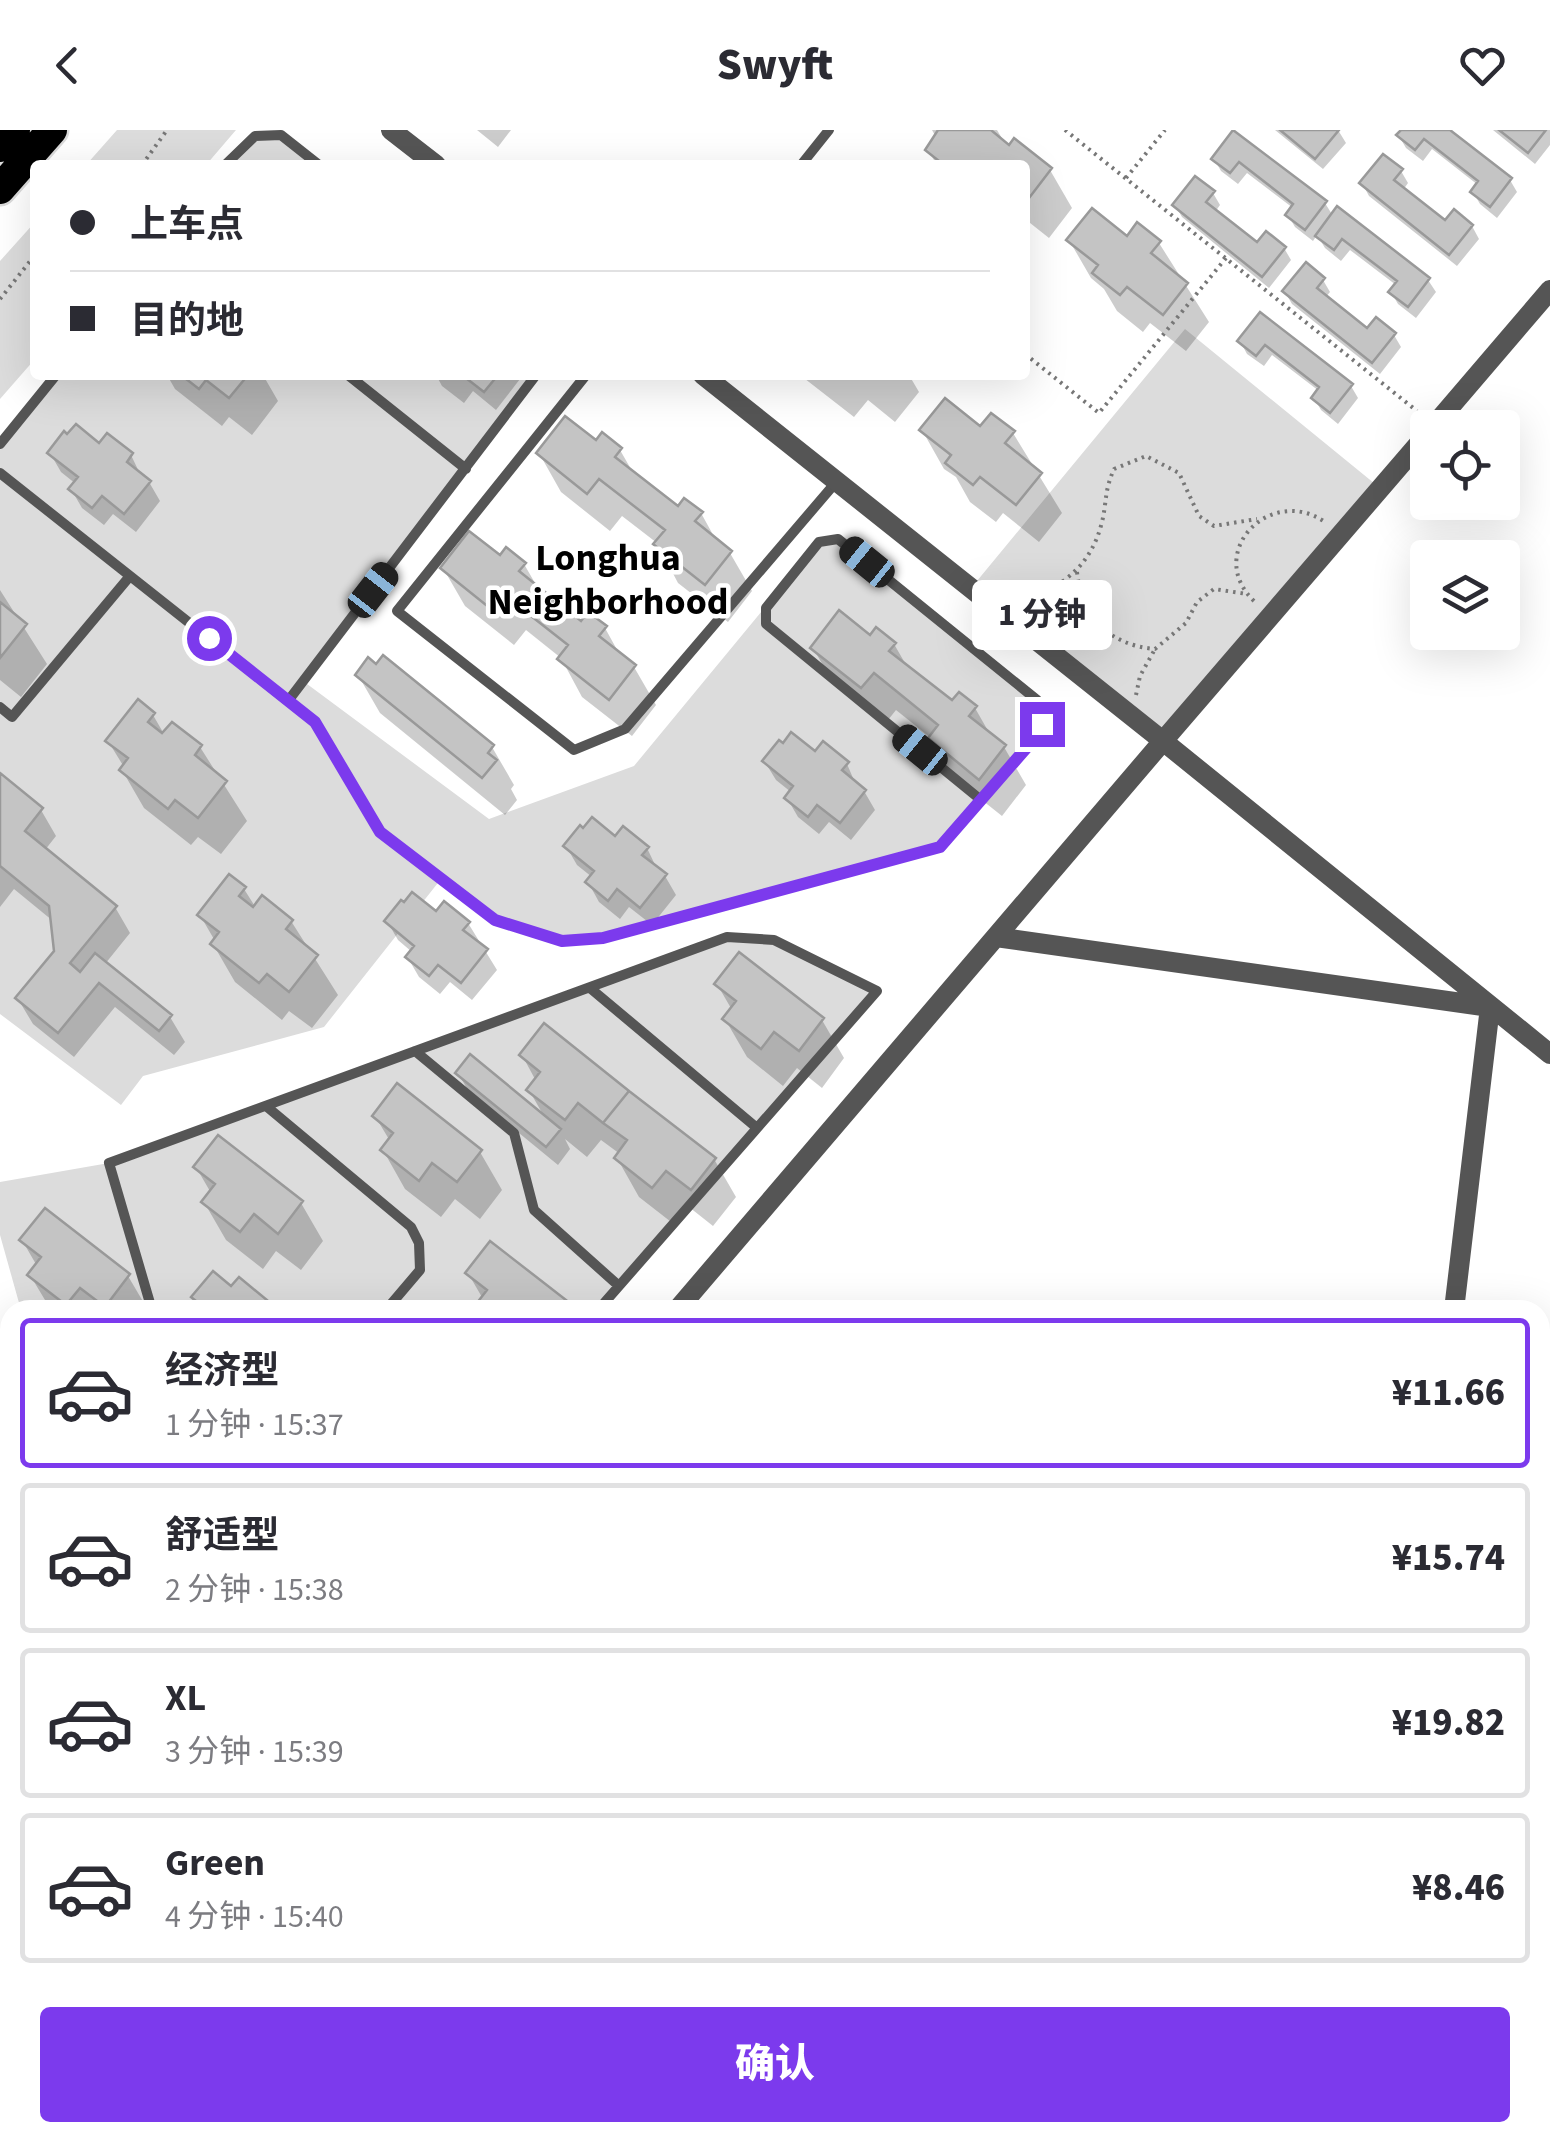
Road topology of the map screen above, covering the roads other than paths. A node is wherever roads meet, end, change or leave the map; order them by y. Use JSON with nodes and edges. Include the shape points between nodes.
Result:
{"nodes":[{"id":1,"x":15,"y":130,"type":"edge"},
{"id":2,"x":51,"y":130,"type":"edge"},
{"id":3,"x":391,"y":130,"type":"edge"},
{"id":4,"x":829,"y":130,"type":"edge"},
{"id":5,"x":0,"y":147,"type":"edge"},
{"id":6,"x":230,"y":160,"type":"edge"},
{"id":7,"x":312,"y":160,"type":"edge"},
{"id":8,"x":430,"y":160,"type":"edge"},
{"id":9,"x":805,"y":160,"type":"edge"},
{"id":10,"x":0,"y":168,"type":"edge"},
{"id":11,"x":0,"y":188,"type":"edge"},
{"id":12,"x":1550,"y":290,"type":"edge"},
{"id":13,"x":52,"y":380,"type":"edge"},
{"id":14,"x":354,"y":380,"type":"edge"},
{"id":15,"x":532,"y":380,"type":"edge"},
{"id":16,"x":582,"y":380,"type":"edge"},
{"id":17,"x":709,"y":380,"type":"edge"},
{"id":18,"x":1447,"y":410,"type":"edge"},
{"id":19,"x":0,"y":444,"type":"edge"},
{"id":20,"x":1410,"y":453,"type":"edge"},
{"id":21,"x":466,"y":469,"type":"junction"},
{"id":22,"x":0,"y":473,"type":"edge"},
{"id":23,"x":838,"y":481,"type":"junction"},
{"id":24,"x":130,"y":576,"type":"junction"},
{"id":25,"x":288,"y":701,"type":"junction"},
{"id":26,"x":0,"y":707,"type":"edge"},
{"id":27,"x":1163,"y":741,"type":"junction"},
{"id":28,"x":981,"y":800,"type":"junction"},
{"id":29,"x":996,"y":937,"type":"junction"},
{"id":30,"x":590,"y":988,"type":"junction"},
{"id":31,"x":1490,"y":1008,"type":"junction"},
{"id":32,"x":415,"y":1051,"type":"junction"},
{"id":33,"x":1550,"y":1054,"type":"edge"},
{"id":34,"x":266,"y":1106,"type":"junction"},
{"id":35,"x":758,"y":1128,"type":"junction"},
{"id":36,"x":620,"y":1286,"type":"junction"},
{"id":37,"x":149,"y":1300,"type":"edge"},
{"id":38,"x":394,"y":1300,"type":"edge"},
{"id":39,"x":607,"y":1300,"type":"edge"},
{"id":40,"x":686,"y":1300,"type":"edge"},
{"id":41,"x":1455,"y":1300,"type":"edge"}],
"edges":[{"from":1,"to":5,"type":"highway"},
{"from":2,"to":10,"type":"highway"},
{"from":2,"to":11,"type":"highway"},
{"from":3,"to":8,"type":"street"},
{"from":4,"to":9,"type":"lane"},
{"from":6,"to":7,"type":"lane","via":[[255,136],[280,135]]},
{"from":12,"to":18,"type":"street"},
{"from":13,"to":19,"type":"lane"},
{"from":14,"to":21,"type":"lane"},
{"from":15,"to":21,"type":"lane"},
{"from":16,"to":23,"type":"lane","via":[[396,611],[574,750],[625,729]]},
{"from":17,"to":23,"type":"street"},
{"from":20,"to":27,"type":"street"},
{"from":21,"to":25,"type":"lane"},
{"from":22,"to":24,"type":"lane"},
{"from":23,"to":27,"type":"street"},
{"from":24,"to":25,"type":"lane"},
{"from":24,"to":26,"type":"lane","via":[[12,717]]},
{"from":25,"to":28,"type":"lane","via":[[315,722],[380,832],[495,920],[562,941],[603,938],[940,847]]},
{"from":27,"to":29,"type":"street"},
{"from":27,"to":31,"type":"street"},
{"from":28,"to":28,"type":"lane","via":[[766,624],[766,608],[819,542],[838,538],[1037,700],[1042,724]]},
{"from":29,"to":31,"type":"street"},
{"from":29,"to":40,"type":"street"},
{"from":30,"to":32,"type":"lane"},
{"from":30,"to":35,"type":"lane"},
{"from":30,"to":35,"type":"lane","via":[[727,937],[774,940],[876,991]]},
{"from":31,"to":33,"type":"street"},
{"from":31,"to":41,"type":"street"},
{"from":32,"to":34,"type":"lane"},
{"from":32,"to":36,"type":"lane","via":[[514,1132],[534,1210]]},
{"from":34,"to":37,"type":"lane","via":[[109,1163]]},
{"from":34,"to":38,"type":"lane","via":[[411,1227],[420,1270]]},
{"from":35,"to":36,"type":"lane"},
{"from":36,"to":39,"type":"lane"}]}
